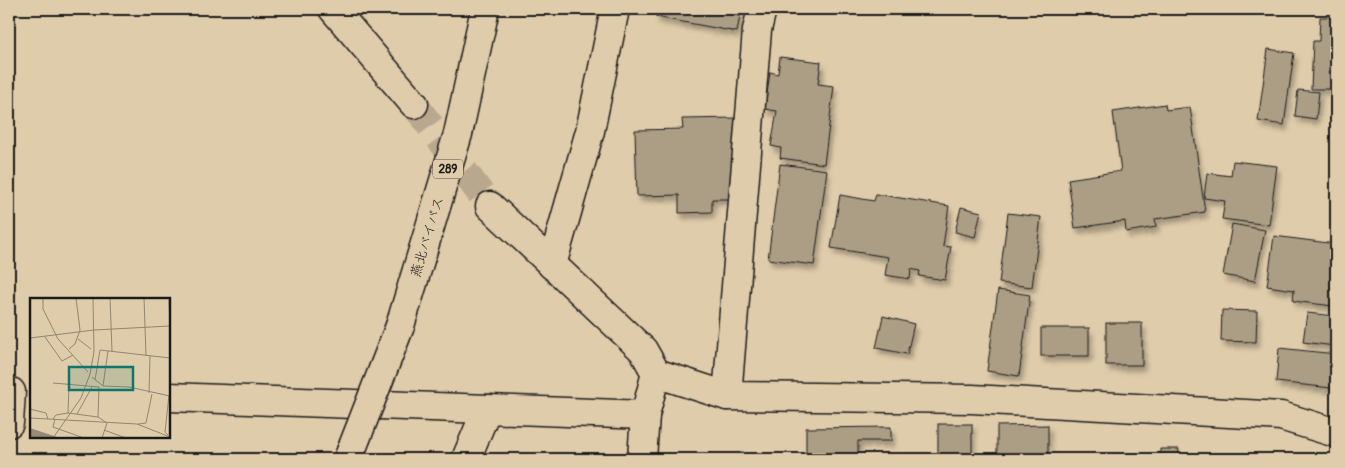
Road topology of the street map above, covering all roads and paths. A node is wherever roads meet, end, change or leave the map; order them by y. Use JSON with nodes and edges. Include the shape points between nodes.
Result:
{"nodes":[{"id":1,"x":333,"y":9,"type":"edge"},
{"id":2,"x":485,"y":9,"type":"edge"},
{"id":3,"x":616,"y":9,"type":"edge"},
{"id":4,"x":762,"y":9,"type":"edge"},
{"id":5,"x":414,"y":104,"type":"tunnel mouth"},
{"id":6,"x":490,"y":206,"type":"tunnel mouth"},
{"id":7,"x":552,"y":265,"type":"junction"},
{"id":8,"x":656,"y":373,"type":"junction"},
{"id":9,"x":17,"y":392,"type":"edge"},
{"id":10,"x":727,"y":396,"type":"junction"},
{"id":11,"x":170,"y":398,"type":"edge"},
{"id":12,"x":487,"y":409,"type":"junction"},
{"id":13,"x":645,"y":414,"type":"junction"},
{"id":14,"x":9,"y":423,"type":"edge"},
{"id":15,"x":1336,"y":433,"type":"edge"},
{"id":16,"x":348,"y":459,"type":"edge"},
{"id":17,"x":466,"y":459,"type":"edge"},
{"id":18,"x":642,"y":459,"type":"edge"}],
"edges":[{"from":1,"to":5,"type":"main road"},
{"from":2,"to":16,"type":"main road","name":"燕北バイパス","number":"289","bridge":true,"via":[[458,134],[400,326]]},
{"from":3,"to":7,"type":"main road","via":[[590,131]]},
{"from":4,"to":10,"type":"main road","via":[[757,30]]},
{"from":6,"to":7,"type":"main road"},
{"from":7,"to":8,"type":"main road","via":[[643,350]]},
{"from":8,"to":10,"type":"main road"},
{"from":8,"to":13,"type":"main road"},
{"from":9,"to":14,"type":"main road"},
{"from":10,"to":15,"type":"main road","via":[[972,399],[1271,415]]},
{"from":11,"to":12,"type":"main road"},
{"from":12,"to":13,"type":"main road"},
{"from":12,"to":17,"type":"main road"},
{"from":13,"to":18,"type":"main road"}]}
